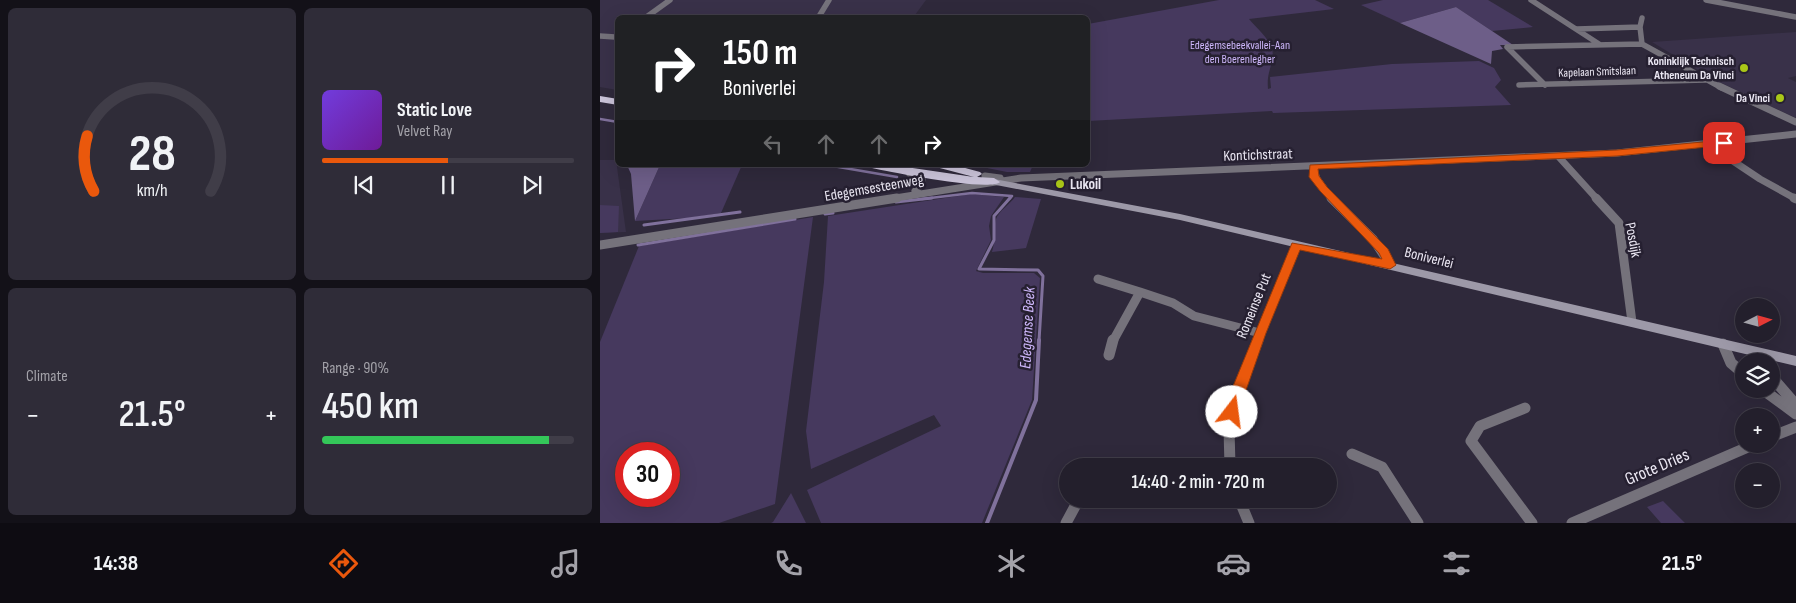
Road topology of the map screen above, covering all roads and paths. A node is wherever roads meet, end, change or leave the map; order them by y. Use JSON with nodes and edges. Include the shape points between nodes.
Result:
{"nodes":[{"id":1,"x":670,"y":0,"type":"edge"},
{"id":2,"x":829,"y":0,"type":"edge"},
{"id":3,"x":1531,"y":0,"type":"edge"},
{"id":4,"x":1706,"y":0,"type":"edge"},
{"id":5,"x":649,"y":15,"type":"edge"},
{"id":6,"x":820,"y":15,"type":"edge"},
{"id":7,"x":1796,"y":17,"type":"edge"},
{"id":8,"x":1642,"y":18,"type":"dead end"},
{"id":9,"x":1640,"y":27,"type":"junction"},
{"id":10,"x":1577,"y":29,"type":"junction"},
{"id":11,"x":600,"y":36,"type":"edge"},
{"id":12,"x":615,"y":37,"type":"edge"},
{"id":13,"x":1599,"y":44,"type":"junction"},
{"id":14,"x":1642,"y":44,"type":"junction"},
{"id":15,"x":1508,"y":47,"type":"joint"},
{"id":16,"x":1705,"y":80,"type":"junction"},
{"id":17,"x":1545,"y":84,"type":"junction"},
{"id":18,"x":1519,"y":85,"type":"dead end"},
{"id":19,"x":600,"y":99,"type":"edge"},
{"id":20,"x":615,"y":102,"type":"edge"},
{"id":21,"x":1796,"y":122,"type":"edge"},
{"id":22,"x":1796,"y":134,"type":"edge"},
{"id":23,"x":1709,"y":145,"type":"junction"},
{"id":24,"x":1558,"y":156,"type":"junction"},
{"id":25,"x":883,"y":167,"type":"edge"},
{"id":26,"x":947,"y":167,"type":"edge"},
{"id":27,"x":1313,"y":167,"type":"junction"},
{"id":28,"x":899,"y":170,"type":"junction"},
{"id":29,"x":1044,"y":176,"type":"junction"},
{"id":30,"x":990,"y":179,"type":"junction"},
{"id":31,"x":915,"y":191,"type":"junction"},
{"id":32,"x":1044,"y":191,"type":"junction"},
{"id":33,"x":1796,"y":199,"type":"edge"},
{"id":34,"x":600,"y":240,"type":"edge"},
{"id":35,"x":621,"y":240,"type":"junction"},
{"id":36,"x":600,"y":245,"type":"edge"},
{"id":37,"x":1296,"y":246,"type":"junction"},
{"id":38,"x":1390,"y":265,"type":"junction"},
{"id":39,"x":1098,"y":279,"type":"dead end"},
{"id":40,"x":1140,"y":292,"type":"junction"},
{"id":41,"x":1632,"y":322,"type":"junction"},
{"id":42,"x":1260,"y":333,"type":"junction"},
{"id":43,"x":1724,"y":344,"type":"junction"},
{"id":44,"x":1750,"y":353,"type":"edge"},
{"id":45,"x":1109,"y":356,"type":"dead end"},
{"id":46,"x":1780,"y":359,"type":"edge"},
{"id":47,"x":1796,"y":361,"type":"edge"},
{"id":48,"x":1735,"y":366,"type":"edge"},
{"id":49,"x":1780,"y":386,"type":"edge"},
{"id":50,"x":1774,"y":398,"type":"edge"},
{"id":51,"x":1796,"y":405,"type":"edge"},
{"id":52,"x":1525,"y":408,"type":"dead end"},
{"id":53,"x":1796,"y":414,"type":"edge"},
{"id":54,"x":1796,"y":426,"type":"edge"},
{"id":55,"x":1780,"y":433,"type":"edge"},
{"id":56,"x":1735,"y":453,"type":"edge"},
{"id":57,"x":1352,"y":454,"type":"dead end"},
{"id":58,"x":1230,"y":458,"type":"edge"},
{"id":59,"x":1075,"y":508,"type":"edge"},
{"id":60,"x":1243,"y":508,"type":"edge"},
{"id":61,"x":1066,"y":523,"type":"edge"},
{"id":62,"x":1249,"y":523,"type":"edge"},
{"id":63,"x":1418,"y":523,"type":"edge"},
{"id":64,"x":1532,"y":523,"type":"edge"},
{"id":65,"x":1572,"y":523,"type":"edge"}],
"edges":[{"from":1,"to":5,"type":"street"},
{"from":2,"to":6,"type":"street"},
{"from":3,"to":10,"type":"street"},
{"from":4,"to":7,"type":"street"},
{"from":8,"to":9,"type":"street"},
{"from":9,"to":10,"type":"street"},
{"from":9,"to":14,"type":"street"},
{"from":10,"to":13,"type":"street"},
{"from":11,"to":12,"type":"street"},
{"from":13,"to":14,"type":"street"},
{"from":13,"to":15,"type":"street"},
{"from":14,"to":16,"type":"street"},
{"from":15,"to":17,"type":"street"},
{"from":16,"to":17,"type":"street","name":"Kapelaan Smitslaan"},
{"from":16,"to":21,"type":"street"},
{"from":17,"to":18,"type":"street","name":"Kapelaan Smitslaan"},
{"from":19,"to":20,"type":"highway"},
{"from":22,"to":23,"type":"street","name":"Kontichstraat"},
{"from":23,"to":24,"type":"street","name":"Kontichstraat"},
{"from":23,"to":33,"type":"street"},
{"from":24,"to":27,"type":"street","name":"Kontichstraat"},
{"from":24,"to":41,"type":"street","name":"Posdijk","via":[[1619,223]]},
{"from":25,"to":28,"type":"highway","name":"Boniverlei"},
{"from":26,"to":30,"type":"highway","name":"Boniverlei"},
{"from":27,"to":29,"type":"street","name":"Kontichstraat"},
{"from":27,"to":38,"type":"street","via":[[1314,177],[1323,189],[1384,251]]},
{"from":28,"to":30,"type":"highway","name":"Boniverlei","via":[[954,179]]},
{"from":28,"to":31,"type":"street","name":"Boniverlei","via":[[922,179]]},
{"from":29,"to":30,"type":"street","name":"Kontichstraat"},
{"from":29,"to":32,"type":"street","via":[[1038,188]]},
{"from":30,"to":31,"type":"street","name":"Edegemsesteenweg"},
{"from":30,"to":32,"type":"main road","name":"Boniverlei"},
{"from":30,"to":35,"type":"street","name":"Edegemsesteenweg"},
{"from":31,"to":35,"type":"street","name":"Edegemsesteenweg"},
{"from":32,"to":37,"type":"main road","name":"Boniverlei","via":[[1180,217]]},
{"from":34,"to":35,"type":"street","name":"Edegemsesteenweg"},
{"from":35,"to":36,"type":"street","name":"Edegemsesteenweg"},
{"from":37,"to":38,"type":"main road","name":"Boniverlei"},
{"from":37,"to":42,"type":"street","name":"Romeinse Put"},
{"from":38,"to":41,"type":"main road","name":"Boniverlei"},
{"from":39,"to":40,"type":"street"},
{"from":40,"to":42,"type":"street","via":[[1173,303],[1194,316]]},
{"from":40,"to":45,"type":"street","via":[[1114,336]]},
{"from":41,"to":43,"type":"main road","name":"Boniverlei"},
{"from":42,"to":58,"type":"street","name":"Romeinse Put","via":[[1236,396],[1229,429]]},
{"from":43,"to":44,"type":"main road","name":"Boniverlei"},
{"from":43,"to":48,"type":"street"},
{"from":46,"to":47,"type":"main road","name":"Boniverlei"},
{"from":49,"to":51,"type":"street"},
{"from":50,"to":53,"type":"street"},
{"from":52,"to":64,"type":"street","via":[[1480,426],[1471,441]]},
{"from":54,"to":55,"type":"street"},
{"from":56,"to":65,"type":"street","name":"Grote Dries"},
{"from":57,"to":63,"type":"street","via":[[1382,467]]},
{"from":59,"to":61,"type":"street"},
{"from":60,"to":62,"type":"street"}]}
